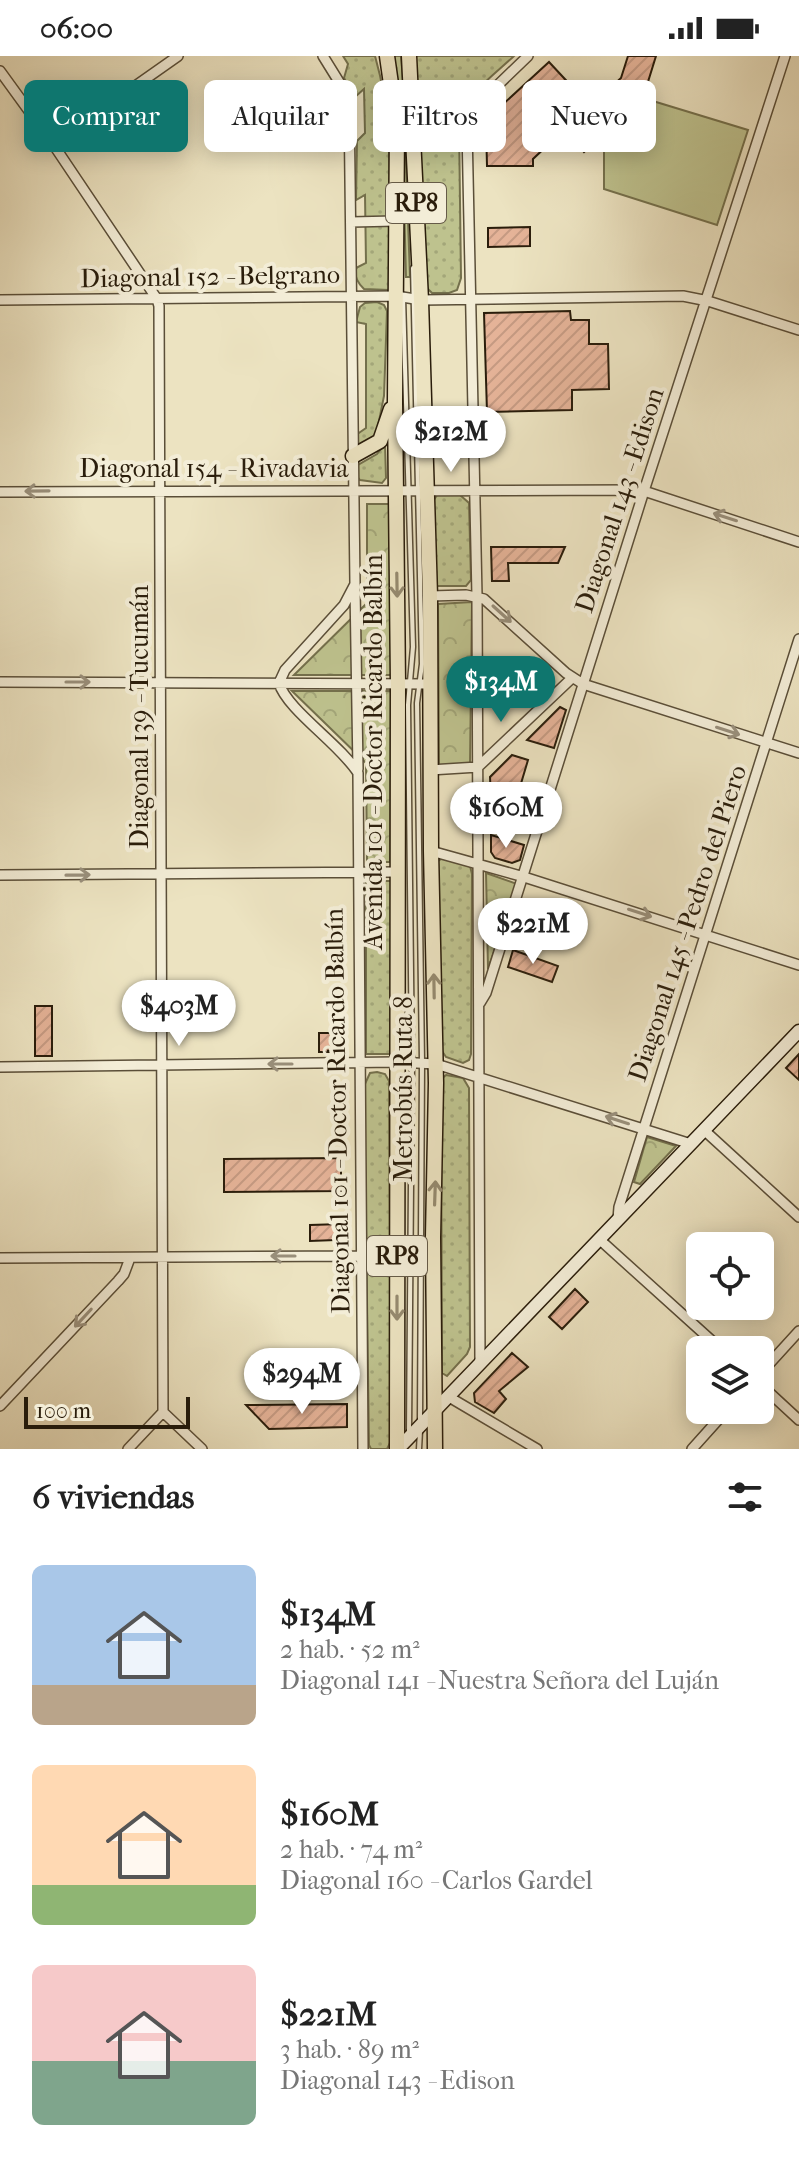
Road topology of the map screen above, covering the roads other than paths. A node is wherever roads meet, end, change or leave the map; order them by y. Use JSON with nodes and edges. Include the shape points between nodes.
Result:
{"nodes":[{"id":1,"x":178,"y":56,"type":"edge"},
{"id":2,"x":323,"y":56,"type":"edge"},
{"id":3,"x":387,"y":56,"type":"edge"},
{"id":4,"x":409,"y":56,"type":"edge"},
{"id":5,"x":528,"y":56,"type":"edge"},
{"id":6,"x":785,"y":56,"type":"edge"},
{"id":7,"x":0,"y":71,"type":"edge"},
{"id":8,"x":144,"y":80,"type":"edge"},
{"id":9,"x":392,"y":80,"type":"edge"},
{"id":10,"x":24,"y":104,"type":"edge"},
{"id":11,"x":58,"y":152,"type":"edge"},
{"id":12,"x":396,"y":152,"type":"edge"},
{"id":13,"x":399,"y":152,"type":"edge"},
{"id":14,"x":395,"y":221,"type":"junction"},
{"id":15,"x":351,"y":222,"type":"junction"},
{"id":16,"x":352,"y":297,"type":"junction"},
{"id":17,"x":408,"y":298,"type":"junction"},
{"id":18,"x":471,"y":298,"type":"junction"},
{"id":19,"x":157,"y":299,"type":"junction"},
{"id":20,"x":0,"y":300,"type":"edge"},
{"id":21,"x":708,"y":301,"type":"junction"},
{"id":22,"x":799,"y":330,"type":"edge"},
{"id":23,"x":395,"y":402,"type":"junction"},
{"id":24,"x":353,"y":456,"type":"junction"},
{"id":25,"x":476,"y":489,"type":"junction"},
{"id":26,"x":160,"y":490,"type":"junction"},
{"id":27,"x":353,"y":490,"type":"junction"},
{"id":28,"x":412,"y":490,"type":"junction"},
{"id":29,"x":644,"y":491,"type":"junction"},
{"id":30,"x":0,"y":492,"type":"edge"},
{"id":31,"x":799,"y":542,"type":"edge"},
{"id":32,"x":355,"y":584,"type":"junction"},
{"id":33,"x":430,"y":596,"type":"junction"},
{"id":34,"x":477,"y":596,"type":"junction"},
{"id":35,"x":799,"y":639,"type":"edge"},
{"id":36,"x":572,"y":678,"type":"junction"},
{"id":37,"x":0,"y":682,"type":"edge"},
{"id":38,"x":162,"y":683,"type":"junction"},
{"id":39,"x":279,"y":683,"type":"junction"},
{"id":40,"x":356,"y":684,"type":"junction"},
{"id":41,"x":414,"y":684,"type":"junction"},
{"id":42,"x":583,"y":684,"type":"junction"},
{"id":43,"x":767,"y":743,"type":"junction"},
{"id":44,"x":799,"y":753,"type":"edge"},
{"id":45,"x":478,"y":767,"type":"junction"},
{"id":46,"x":430,"y":770,"type":"junction"},
{"id":47,"x":358,"y":773,"type":"junction"},
{"id":48,"x":431,"y":851,"type":"junction"},
{"id":49,"x":480,"y":863,"type":"junction"},
{"id":50,"x":357,"y":867,"type":"junction"},
{"id":51,"x":398,"y":872,"type":"junction"},
{"id":52,"x":162,"y":874,"type":"junction"},
{"id":53,"x":0,"y":875,"type":"edge"},
{"id":54,"x":524,"y":877,"type":"junction"},
{"id":55,"x":706,"y":935,"type":"junction"},
{"id":56,"x":799,"y":965,"type":"edge"},
{"id":57,"x":480,"y":1003,"type":"junction"},
{"id":58,"x":797,"y":1038,"type":"edge"},
{"id":59,"x":358,"y":1063,"type":"junction"},
{"id":60,"x":417,"y":1063,"type":"junction"},
{"id":61,"x":163,"y":1065,"type":"junction"},
{"id":62,"x":0,"y":1067,"type":"edge"},
{"id":63,"x":479,"y":1076,"type":"junction"},
{"id":64,"x":645,"y":1129,"type":"junction"},
{"id":65,"x":705,"y":1131,"type":"junction"},
{"id":66,"x":691,"y":1144,"type":"junction"},
{"id":67,"x":799,"y":1217,"type":"edge"},
{"id":68,"x":618,"y":1219,"type":"junction"},
{"id":69,"x":599,"y":1239,"type":"junction"},
{"id":70,"x":361,"y":1256,"type":"junction"},
{"id":71,"x":164,"y":1257,"type":"junction"},
{"id":72,"x":0,"y":1258,"type":"edge"},
{"id":73,"x":130,"y":1258,"type":"junction"},
{"id":74,"x":799,"y":1331,"type":"edge"},
{"id":75,"x":706,"y":1336,"type":"edge"},
{"id":76,"x":774,"y":1359,"type":"edge"},
{"id":77,"x":480,"y":1363,"type":"junction"},
{"id":78,"x":449,"y":1397,"type":"junction"},
{"id":79,"x":774,"y":1397,"type":"edge"},
{"id":80,"x":0,"y":1406,"type":"edge"},
{"id":81,"x":435,"y":1411,"type":"junction"},
{"id":82,"x":163,"y":1412,"type":"junction"},
{"id":83,"x":799,"y":1420,"type":"edge"},
{"id":84,"x":714,"y":1424,"type":"edge"},
{"id":85,"x":420,"y":1426,"type":"junction"},
{"id":86,"x":409,"y":1443,"type":"edge"},
{"id":87,"x":128,"y":1449,"type":"edge"},
{"id":88,"x":202,"y":1449,"type":"edge"},
{"id":89,"x":363,"y":1449,"type":"edge"},
{"id":90,"x":398,"y":1449,"type":"edge"},
{"id":91,"x":419,"y":1449,"type":"edge"},
{"id":92,"x":435,"y":1449,"type":"edge"},
{"id":93,"x":537,"y":1449,"type":"edge"},
{"id":94,"x":692,"y":1449,"type":"edge"}],
"edges":[{"from":1,"to":8,"type":"street"},
{"from":2,"to":15,"type":"street","name":"Diagonal 101 - Doctor Ricardo Balbín","via":[[349,98]]},
{"from":3,"to":9,"type":"main road","name":"Avenida 101 - Doctor Ricardo Balbín","number":"RP8"},
{"from":4,"to":17,"type":"main road","name":"Avenida 101 - Doctor Ricardo Balbín","number":"RP8"},
{"from":5,"to":18,"type":"street","via":[[472,110],[467,129]]},
{"from":6,"to":21,"type":"street","name":"Diagonal 143 - Edison"},
{"from":7,"to":10,"type":"street"},
{"from":11,"to":19,"type":"street"},
{"from":12,"to":14,"type":"main road","name":"Avenida 101 - Doctor Ricardo Balbín","number":"RP8"},
{"from":13,"to":17,"type":"lane"},
{"from":14,"to":15,"type":"street"},
{"from":14,"to":17,"type":"main road","name":"Avenida 101 - Doctor Ricardo Balbín","number":"RP8"},
{"from":15,"to":16,"type":"street","name":"Diagonal 101 - Doctor Ricardo Balbín"},
{"from":16,"to":17,"type":"street","name":"Diagonal 152 - Belgrano"},
{"from":16,"to":19,"type":"street","name":"Diagonal 152 - Belgrano"},
{"from":16,"to":24,"type":"street","name":"Diagonal 101 - Doctor Ricardo Balbín"},
{"from":17,"to":18,"type":"street","name":"Diagonal 152 - Belgrano"},
{"from":17,"to":23,"type":"main road","name":"Avenida 101 - Doctor Ricardo Balbín","number":"RP8"},
{"from":17,"to":28,"type":"main road","name":"Avenida 101 - Doctor Ricardo Balbín","number":"RP8"},
{"from":18,"to":21,"type":"street","name":"Diagonal 152 - Belgrano","via":[[683,296]]},
{"from":18,"to":25,"type":"street"},
{"from":19,"to":20,"type":"street","name":"Diagonal 152 - Belgrano"},
{"from":19,"to":26,"type":"street","name":"Diagonal 139 - Tucumán"},
{"from":21,"to":22,"type":"street","name":"Diagonal 152 - Belgrano"},
{"from":21,"to":29,"type":"street","name":"Diagonal 143 - Edison"},
{"from":23,"to":24,"type":"main road","via":[[380,441]]},
{"from":23,"to":28,"type":"main road","name":"Avenida 101 - Doctor Ricardo Balbín","number":"RP8"},
{"from":24,"to":27,"type":"street","name":"Diagonal 101 - Doctor Ricardo Balbín"},
{"from":25,"to":28,"type":"street","name":"Diagonal 154 - Rivadavia"},
{"from":25,"to":29,"type":"street","name":"Diagonal 154 - Rivadavia"},
{"from":25,"to":34,"type":"street"},
{"from":26,"to":27,"type":"street","name":"Diagonal 154 - Rivadavia"},
{"from":26,"to":30,"type":"street","name":"Diagonal 154 - Rivadavia","one_way":true},
{"from":26,"to":38,"type":"street","name":"Diagonal 139 - Tucumán"},
{"from":27,"to":28,"type":"street","name":"Diagonal 154 - Rivadavia"},
{"from":27,"to":32,"type":"street","name":"Diagonal 101 - Doctor Ricardo Balbín"},
{"from":28,"to":33,"type":"main road","name":"Avenida 101 - Doctor Ricardo Balbín","number":"RP8"},
{"from":28,"to":41,"type":"main road","name":"Avenida 101 - Doctor Ricardo Balbín","number":"RP8","one_way":true},
{"from":28,"to":41,"type":"lane","name":"Metrobús Ruta 8","via":[[422,571],[422,664]]},
{"from":31,"to":29,"type":"street","name":"Diagonal 154 - Rivadavia","one_way":true},
{"from":29,"to":42,"type":"street","name":"Diagonal 143 - Edison"},
{"from":32,"to":39,"type":"street","via":[[344,605]]},
{"from":32,"to":40,"type":"street","name":"Diagonal 101 - Doctor Ricardo Balbín"},
{"from":33,"to":34,"type":"street"},
{"from":33,"to":41,"type":"main road","name":"Avenida 101 - Doctor Ricardo Balbín","number":"RP8"},
{"from":34,"to":36,"type":"street","one_way":true},
{"from":34,"to":45,"type":"street"},
{"from":35,"to":43,"type":"street","name":"Diagonal 145 - Pedro del Piero"},
{"from":36,"to":42,"type":"street"},
{"from":36,"to":45,"type":"street"},
{"from":37,"to":38,"type":"street","one_way":true},
{"from":38,"to":39,"type":"street"},
{"from":38,"to":52,"type":"street","name":"Diagonal 139 - Tucumán"},
{"from":39,"to":40,"type":"street"},
{"from":39,"to":47,"type":"street"},
{"from":40,"to":41,"type":"street"},
{"from":40,"to":47,"type":"street","name":"Diagonal 101 - Doctor Ricardo Balbín"},
{"from":41,"to":46,"type":"main road","name":"Avenida 101 - Doctor Ricardo Balbín","number":"RP8"},
{"from":41,"to":51,"type":"main road","name":"Avenida 101 - Doctor Ricardo Balbín","number":"RP8"},
{"from":41,"to":60,"type":"lane","name":"Metrobús Ruta 8"},
{"from":41,"to":60,"type":"lane","name":"Metrobús Ruta 8"},
{"from":42,"to":43,"type":"street","one_way":true},
{"from":42,"to":54,"type":"street","name":"Diagonal 143 - Edison"},
{"from":43,"to":44,"type":"street"},
{"from":43,"to":55,"type":"street","name":"Diagonal 145 - Pedro del Piero"},
{"from":45,"to":46,"type":"street"},
{"from":45,"to":49,"type":"street"},
{"from":46,"to":48,"type":"main road","name":"Avenida 101 - Doctor Ricardo Balbín","number":"RP8"},
{"from":47,"to":50,"type":"street","name":"Diagonal 101 - Doctor Ricardo Balbín"},
{"from":48,"to":49,"type":"street"},
{"from":60,"to":48,"type":"main road","name":"Avenida 101 - Doctor Ricardo Balbín","number":"RP8","one_way":true},
{"from":49,"to":54,"type":"street"},
{"from":49,"to":57,"type":"street"},
{"from":50,"to":51,"type":"street"},
{"from":50,"to":52,"type":"street"},
{"from":50,"to":59,"type":"street","name":"Diagonal 101 - Doctor Ricardo Balbín"},
{"from":51,"to":60,"type":"main road","name":"Avenida 101 - Doctor Ricardo Balbín","number":"RP8"},
{"from":53,"to":52,"type":"street","one_way":true},
{"from":52,"to":61,"type":"street","name":"Diagonal 139 - Tucumán"},
{"from":54,"to":55,"type":"street","one_way":true},
{"from":54,"to":57,"type":"street","name":"Diagonal 143 - Edison"},
{"from":55,"to":56,"type":"street"},
{"from":55,"to":64,"type":"street","name":"Diagonal 145 - Pedro del Piero"},
{"from":57,"to":63,"type":"street"},
{"from":58,"to":65,"type":"main road"},
{"from":59,"to":60,"type":"street"},
{"from":59,"to":61,"type":"street","one_way":true},
{"from":59,"to":70,"type":"street","name":"Diagonal 101 - Doctor Ricardo Balbín"},
{"from":60,"to":63,"type":"street"},
{"from":81,"to":60,"type":"main road","name":"Avenida 101 - Doctor Ricardo Balbín","number":"RP8","one_way":true},
{"from":60,"to":85,"type":"lane","name":"Metrobús Ruta 8"},
{"from":60,"to":86,"type":"lane","name":"Metrobús Ruta 8"},
{"from":60,"to":90,"type":"main road","name":"Avenida 101 - Doctor Ricardo Balbín","number":"RP8","one_way":true},
{"from":61,"to":62,"type":"street"},
{"from":61,"to":71,"type":"street","name":"Diagonal 139 - Tucumán"},
{"from":64,"to":63,"type":"street","one_way":true},
{"from":63,"to":77,"type":"street"},
{"from":64,"to":66,"type":"street"},
{"from":64,"to":68,"type":"street","name":"Diagonal 145 - Pedro del Piero"},
{"from":65,"to":66,"type":"main road"},
{"from":65,"to":67,"type":"street"},
{"from":66,"to":68,"type":"main road"},
{"from":68,"to":69,"type":"main road"},
{"from":69,"to":75,"type":"street"},
{"from":69,"to":77,"type":"main road"},
{"from":70,"to":71,"type":"street","one_way":true},
{"from":70,"to":89,"type":"street","name":"Diagonal 101 - Doctor Ricardo Balbín"},
{"from":71,"to":73,"type":"street"},
{"from":71,"to":82,"type":"street","name":"Diagonal 139 - Tucumán"},
{"from":72,"to":73,"type":"street"},
{"from":73,"to":80,"type":"street","one_way":true,"via":[[118,1281]]},
{"from":74,"to":76,"type":"street"},
{"from":77,"to":78,"type":"main road"},
{"from":78,"to":81,"type":"main road"},
{"from":78,"to":93,"type":"street"},
{"from":79,"to":83,"type":"street"},
{"from":81,"to":85,"type":"main road"},
{"from":81,"to":92,"type":"main road","number":"RP8"},
{"from":82,"to":87,"type":"street"},
{"from":82,"to":88,"type":"street"},
{"from":84,"to":94,"type":"street"},
{"from":85,"to":86,"type":"main road"},
{"from":85,"to":91,"type":"lane","name":"Metrobús Ruta 8"},
{"from":86,"to":90,"type":"main road"}]}
